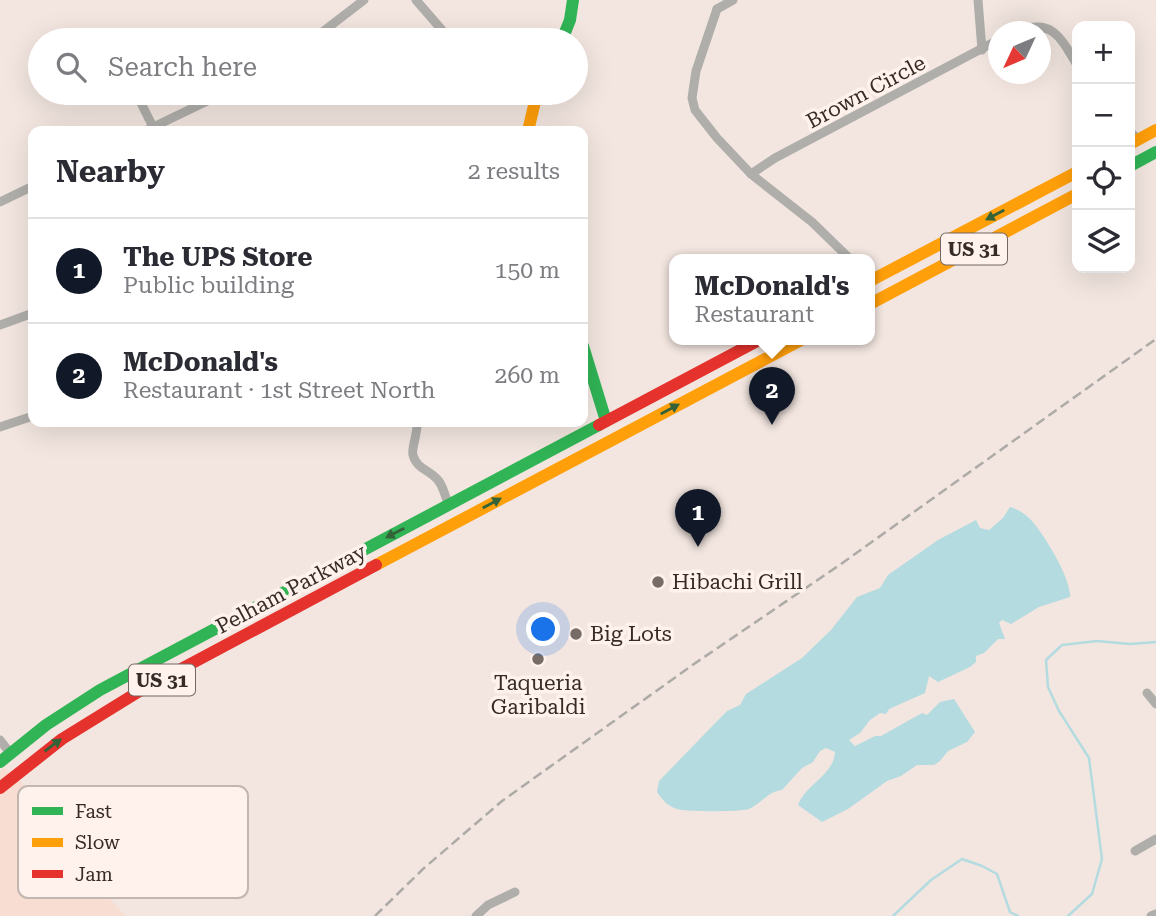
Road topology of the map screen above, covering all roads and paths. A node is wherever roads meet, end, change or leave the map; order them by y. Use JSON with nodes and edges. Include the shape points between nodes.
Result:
{"nodes":[{"id":1,"x":364,"y":0,"type":"edge"},
{"id":2,"x":416,"y":0,"type":"edge"},
{"id":3,"x":573,"y":0,"type":"edge"},
{"id":4,"x":733,"y":0,"type":"edge"},
{"id":5,"x":978,"y":0,"type":"edge"},
{"id":6,"x":715,"y":4,"type":"edge"},
{"id":7,"x":328,"y":28,"type":"edge"},
{"id":8,"x":440,"y":28,"type":"edge"},
{"id":9,"x":567,"y":28,"type":"edge"},
{"id":10,"x":1051,"y":30,"type":"edge"},
{"id":11,"x":988,"y":46,"type":"edge"},
{"id":12,"x":982,"y":50,"type":"junction"},
{"id":13,"x":1072,"y":57,"type":"edge"},
{"id":14,"x":140,"y":105,"type":"edge"},
{"id":15,"x":199,"y":105,"type":"edge"},
{"id":16,"x":534,"y":105,"type":"edge"},
{"id":17,"x":148,"y":126,"type":"edge"},
{"id":18,"x":155,"y":126,"type":"edge"},
{"id":19,"x":529,"y":126,"type":"edge"},
{"id":20,"x":1156,"y":130,"type":"edge"},
{"id":21,"x":1135,"y":137,"type":"edge"},
{"id":22,"x":1135,"y":141,"type":"edge"},
{"id":23,"x":1151,"y":155,"type":"edge"},
{"id":24,"x":1135,"y":163,"type":"edge"},
{"id":25,"x":751,"y":174,"type":"junction"},
{"id":26,"x":1072,"y":175,"type":"edge"},
{"id":27,"x":28,"y":188,"type":"edge"},
{"id":28,"x":1037,"y":193,"type":"junction"},
{"id":29,"x":1072,"y":197,"type":"edge"},
{"id":30,"x":0,"y":202,"type":"edge"},
{"id":31,"x":1046,"y":210,"type":"junction"},
{"id":32,"x":938,"y":245,"type":"junction"},
{"id":33,"x":845,"y":254,"type":"edge"},
{"id":34,"x":946,"y":263,"type":"junction"},
{"id":35,"x":875,"y":278,"type":"edge"},
{"id":36,"x":875,"y":287,"type":"edge"},
{"id":37,"x":883,"y":297,"type":"junction"},
{"id":38,"x":875,"y":301,"type":"edge"},
{"id":39,"x":28,"y":315,"type":"edge"},
{"id":40,"x":0,"y":325,"type":"edge"},
{"id":41,"x":750,"y":345,"type":"edge"},
{"id":42,"x":782,"y":345,"type":"edge"},
{"id":43,"x":588,"y":362,"type":"edge"},
{"id":44,"x":693,"y":375,"type":"junction"},
{"id":45,"x":701,"y":393,"type":"junction"},
{"id":46,"x":28,"y":418,"type":"edge"},
{"id":47,"x":606,"y":421,"type":"junction"},
{"id":48,"x":0,"y":427,"type":"edge"},
{"id":49,"x":417,"y":427,"type":"edge"},
{"id":50,"x":610,"y":441,"type":"junction"},
{"id":51,"x":449,"y":504,"type":"junction"},
{"id":52,"x":421,"y":520,"type":"junction"},
{"id":53,"x":432,"y":536,"type":"junction"},
{"id":54,"x":315,"y":575,"type":"junction"},
{"id":55,"x":323,"y":593,"type":"junction"},
{"id":56,"x":182,"y":645,"type":"junction"},
{"id":57,"x":193,"y":664,"type":"junction"},
{"id":58,"x":100,"y":690,"type":"junction"},
{"id":59,"x":1147,"y":693,"type":"dead end"},
{"id":60,"x":1156,"y":704,"type":"edge"},
{"id":61,"x":110,"y":708,"type":"junction"},
{"id":62,"x":0,"y":740,"type":"edge"},
{"id":63,"x":5,"y":757,"type":"edge"},
{"id":64,"x":22,"y":770,"type":"junction"},
{"id":65,"x":0,"y":788,"type":"edge"},
{"id":66,"x":1156,"y":839,"type":"edge"},
{"id":67,"x":1135,"y":851,"type":"dead end"},
{"id":68,"x":515,"y":892,"type":"dead end"},
{"id":69,"x":1156,"y":914,"type":"edge"},
{"id":70,"x":476,"y":916,"type":"edge"},
{"id":71,"x":1151,"y":916,"type":"edge"}],
"edges":[{"from":1,"to":7,"type":"street"},
{"from":2,"to":8,"type":"street"},
{"from":3,"to":9,"type":"main road"},
{"from":4,"to":6,"type":"street"},
{"from":5,"to":12,"type":"street"},
{"from":6,"to":25,"type":"street","via":[[699,59],[693,104]]},
{"from":10,"to":13,"type":"street"},
{"from":11,"to":12,"type":"street","name":"Brown Circle"},
{"from":12,"to":25,"type":"street","name":"Brown Circle"},
{"from":14,"to":17,"type":"street"},
{"from":15,"to":18,"type":"street"},
{"from":16,"to":19,"type":"main road"},
{"from":20,"to":21,"type":"main road"},
{"from":22,"to":23,"type":"main road"},
{"from":23,"to":24,"type":"main road"},
{"from":25,"to":33,"type":"street","via":[[813,222]]},
{"from":26,"to":28,"type":"main road","number":"US 31"},
{"from":27,"to":30,"type":"street"},
{"from":28,"to":31,"type":"main road"},
{"from":28,"to":32,"type":"main road","number":"US 31","one_way":true},
{"from":29,"to":31,"type":"main road","number":"US 31"},
{"from":31,"to":34,"type":"main road","number":"US 31"},
{"from":32,"to":34,"type":"main road"},
{"from":32,"to":35,"type":"main road","number":"US 31"},
{"from":34,"to":37,"type":"main road","number":"US 31"},
{"from":36,"to":37,"type":"main road"},
{"from":37,"to":38,"type":"main road","number":"US 31"},
{"from":39,"to":40,"type":"street"},
{"from":41,"to":44,"type":"main road","number":"US 31"},
{"from":42,"to":45,"type":"main road","number":"US 31"},
{"from":43,"to":47,"type":"main road"},
{"from":44,"to":45,"type":"main road"},
{"from":44,"to":47,"type":"main road","number":"US 31"},
{"from":50,"to":45,"type":"main road","number":"US 31","one_way":true},
{"from":46,"to":48,"type":"street"},
{"from":47,"to":50,"type":"main road"},
{"from":47,"to":51,"type":"main road","name":"Pelham Parkway","number":"US 31"},
{"from":49,"to":51,"type":"street","via":[[413,457],[439,480]]},
{"from":53,"to":50,"type":"main road","name":"Pelham Parkway","number":"US 31","one_way":true},
{"from":51,"to":52,"type":"main road","name":"Pelham Parkway","number":"US 31"},
{"from":52,"to":53,"type":"main road"},
{"from":52,"to":54,"type":"main road","name":"Pelham Parkway","number":"US 31","one_way":true},
{"from":53,"to":55,"type":"main road","name":"Pelham Parkway","number":"US 31"},
{"from":54,"to":55,"type":"main road"},
{"from":54,"to":56,"type":"main road","name":"Pelham Parkway","number":"US 31"},
{"from":55,"to":57,"type":"main road","name":"Pelham Parkway","number":"US 31"},
{"from":56,"to":57,"type":"main road"},
{"from":56,"to":58,"type":"main road","name":"Pelham Parkway","number":"US 31"},
{"from":57,"to":61,"type":"main road","name":"Pelham Parkway","number":"US 31"},
{"from":58,"to":61,"type":"main road"},
{"from":58,"to":63,"type":"main road","name":"Pelham Parkway","number":"US 31"},
{"from":59,"to":60,"type":"street"},
{"from":64,"to":61,"type":"main road","name":"Pelham Parkway","number":"US 31","one_way":true},
{"from":62,"to":63,"type":"street"},
{"from":63,"to":64,"type":"main road"},
{"from":64,"to":65,"type":"main road","name":"Pelham Parkway","number":"US 31"},
{"from":66,"to":67,"type":"street"},
{"from":68,"to":70,"type":"street"},
{"from":69,"to":71,"type":"street"}]}
